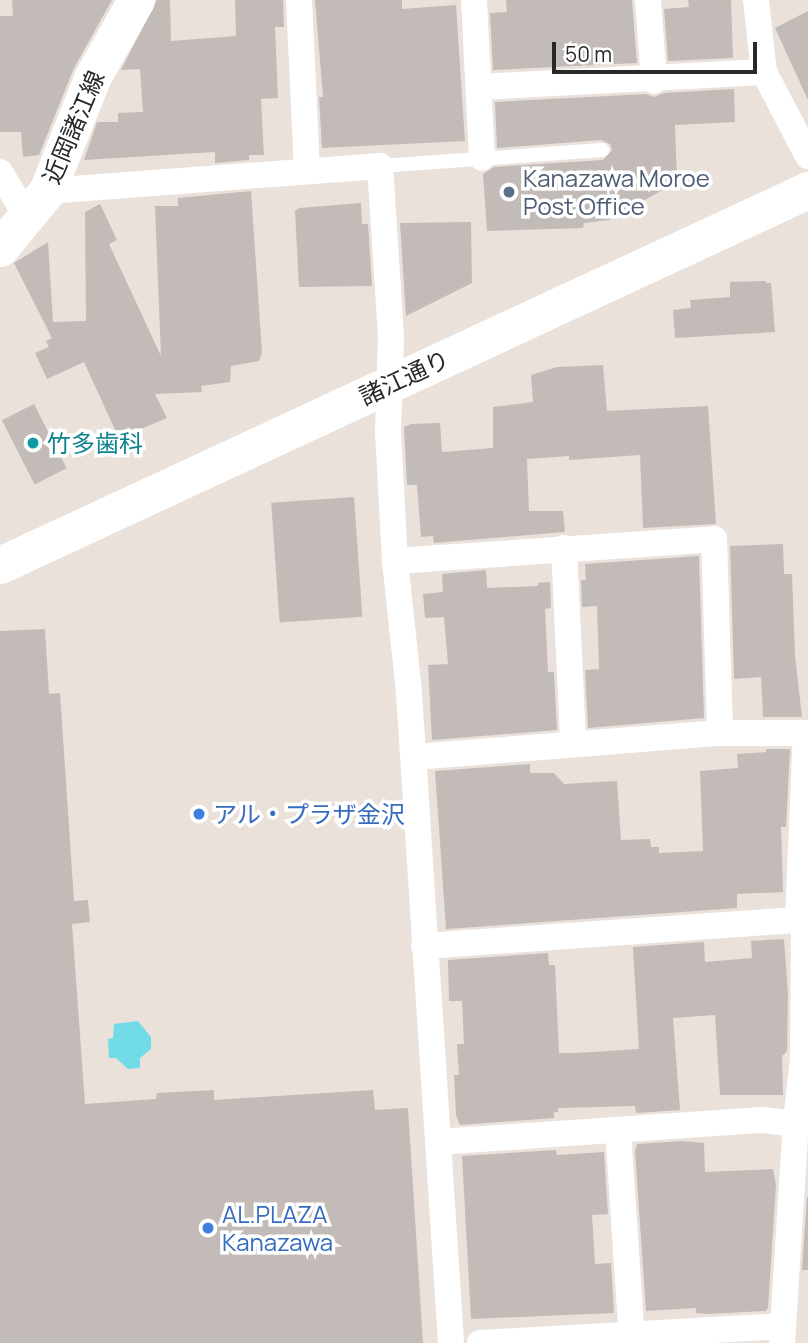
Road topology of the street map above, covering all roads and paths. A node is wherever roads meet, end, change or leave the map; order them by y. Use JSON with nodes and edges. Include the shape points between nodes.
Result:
{"nodes":[{"id":1,"x":136,"y":0,"type":"edge"},
{"id":2,"x":299,"y":0,"type":"edge"},
{"id":3,"x":474,"y":0,"type":"edge"},
{"id":4,"x":648,"y":0,"type":"edge"},
{"id":5,"x":756,"y":0,"type":"edge"},
{"id":6,"x":764,"y":72,"type":"junction"},
{"id":7,"x":654,"y":80,"type":"junction"},
{"id":8,"x":480,"y":87,"type":"junction"},
{"id":9,"x":602,"y":150,"type":"dead end"},
{"id":10,"x":808,"y":156,"type":"edge"},
{"id":11,"x":482,"y":158,"type":"junction"},
{"id":12,"x":380,"y":166,"type":"junction"},
{"id":13,"x":307,"y":171,"type":"junction"},
{"id":14,"x":0,"y":172,"type":"edge"},
{"id":15,"x":808,"y":190,"type":"edge"},
{"id":16,"x":36,"y":204,"type":"junction"},
{"id":17,"x":0,"y":248,"type":"edge"},
{"id":18,"x":388,"y":383,"type":"junction"},
{"id":19,"x":564,"y":548,"type":"junction"},
{"id":20,"x":395,"y":561,"type":"junction"},
{"id":21,"x":0,"y":565,"type":"edge"},
{"id":22,"x":720,"y":733,"type":"junction"},
{"id":23,"x":807,"y":733,"type":"edge"},
{"id":24,"x":573,"y":742,"type":"junction"},
{"id":25,"x":414,"y":757,"type":"junction"},
{"id":26,"x":798,"y":920,"type":"junction"},
{"id":27,"x":424,"y":946,"type":"junction"},
{"id":28,"x":802,"y":1124,"type":"edge"},
{"id":29,"x":618,"y":1130,"type":"junction"},
{"id":30,"x":438,"y":1142,"type":"junction"},
{"id":31,"x":782,"y":1334,"type":"edge"},
{"id":32,"x":631,"y":1338,"type":"edge"},
{"id":33,"x":451,"y":1343,"type":"edge"},
{"id":34,"x":480,"y":1343,"type":"edge"}],
"edges":[{"from":1,"to":16,"type":"street","name":"近岡諸江線","via":[[93,76]]},
{"from":2,"to":13,"type":"street"},
{"from":3,"to":8,"type":"street"},
{"from":4,"to":7,"type":"street"},
{"from":5,"to":6,"type":"street"},
{"from":6,"to":7,"type":"street"},
{"from":6,"to":10,"type":"street"},
{"from":7,"to":8,"type":"street"},
{"from":8,"to":11,"type":"street"},
{"from":9,"to":11,"type":"lane"},
{"from":11,"to":12,"type":"lane"},
{"from":12,"to":13,"type":"street"},
{"from":12,"to":18,"type":"street","via":[[390,335]]},
{"from":13,"to":16,"type":"street"},
{"from":14,"to":16,"type":"street"},
{"from":15,"to":18,"type":"street","name":"諸江通り"},
{"from":16,"to":17,"type":"street","name":"近岡諸江線"},
{"from":18,"to":20,"type":"street"},
{"from":18,"to":21,"type":"street","name":"諸江通り"},
{"from":19,"to":20,"type":"street"},
{"from":19,"to":22,"type":"street","via":[[714,539]]},
{"from":19,"to":24,"type":"street"},
{"from":20,"to":25,"type":"street"},
{"from":22,"to":23,"type":"street"},
{"from":22,"to":24,"type":"street"},
{"from":23,"to":26,"type":"street"},
{"from":24,"to":25,"type":"street"},
{"from":25,"to":27,"type":"street"},
{"from":26,"to":27,"type":"street"},
{"from":26,"to":28,"type":"street","via":[[804,931]]},
{"from":27,"to":30,"type":"street"},
{"from":28,"to":29,"type":"street","via":[[762,1120]]},
{"from":28,"to":31,"type":"street"},
{"from":29,"to":30,"type":"street"},
{"from":29,"to":32,"type":"street"},
{"from":30,"to":33,"type":"street"},
{"from":31,"to":32,"type":"street"},
{"from":32,"to":34,"type":"street"}]}
